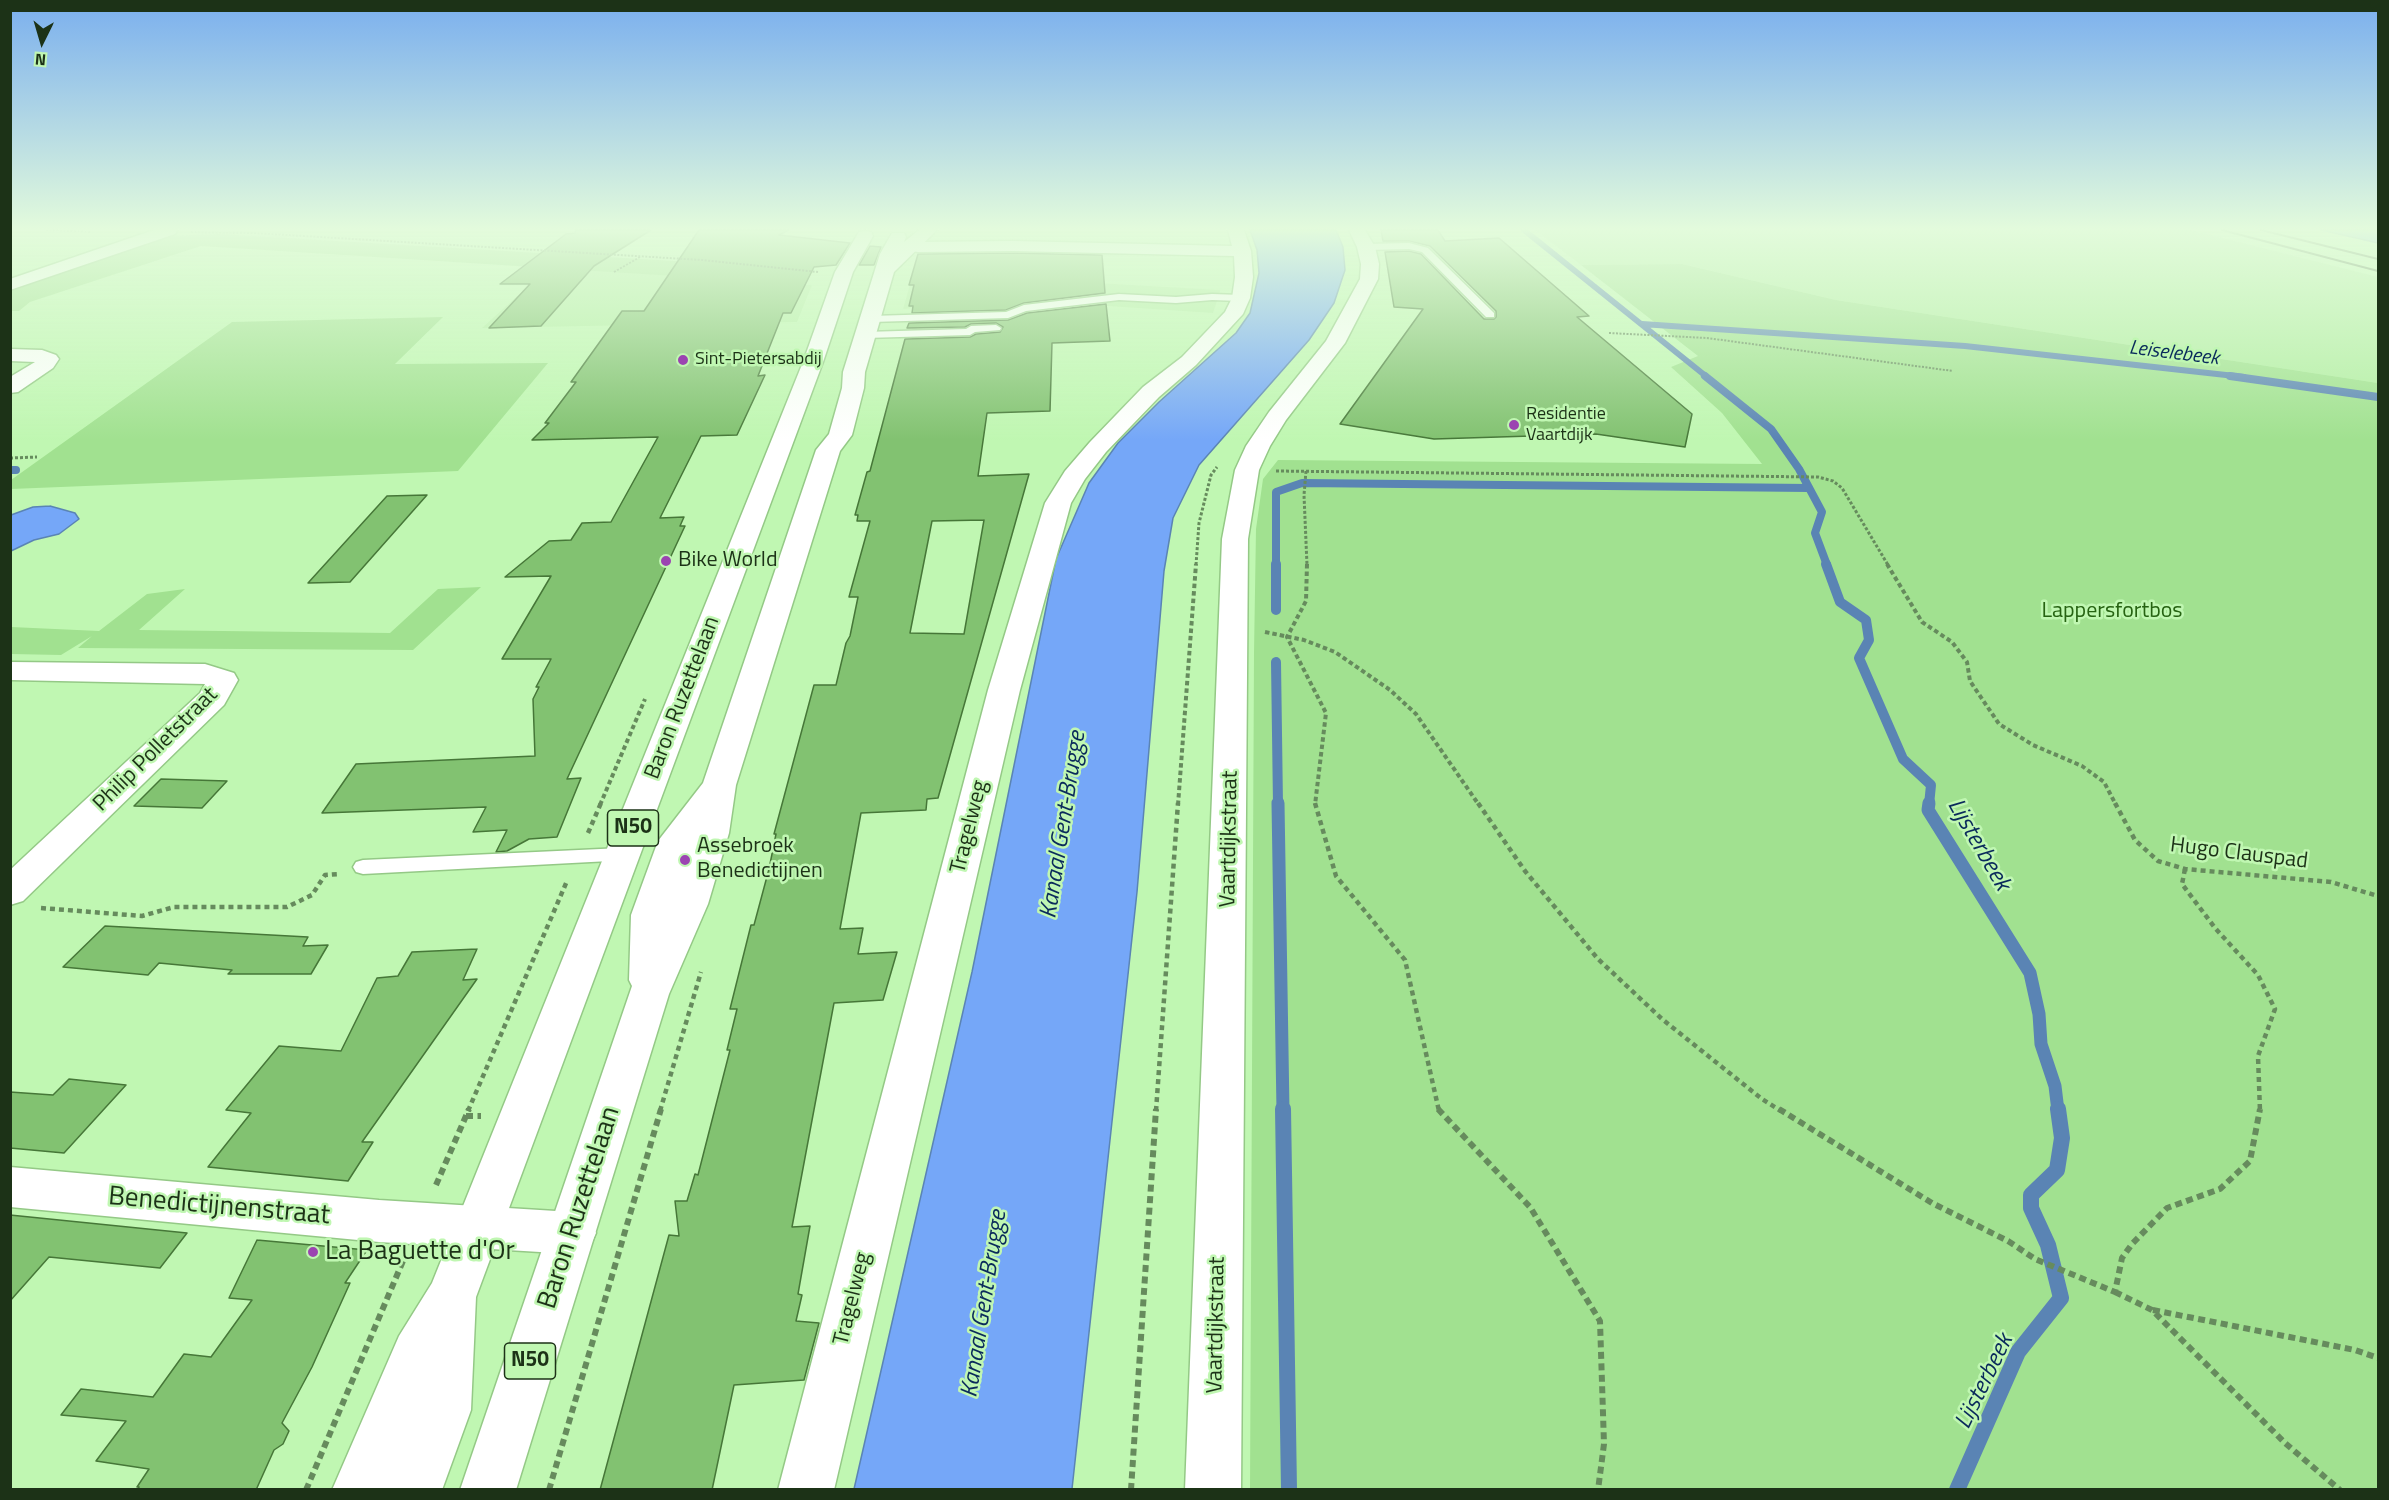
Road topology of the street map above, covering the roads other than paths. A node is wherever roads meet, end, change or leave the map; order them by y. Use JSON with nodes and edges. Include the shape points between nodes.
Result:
{"nodes":[{"id":1,"x":831,"y":300,"type":"edge"},
{"id":2,"x":876,"y":300,"type":"edge"},
{"id":3,"x":1093,"y":300,"type":"edge"},
{"id":4,"x":1240,"y":300,"type":"edge"},
{"id":5,"x":1359,"y":300,"type":"edge"},
{"id":6,"x":1475,"y":300,"type":"edge"},
{"id":7,"x":1008,"y":315,"type":"junction"},
{"id":8,"x":1490,"y":315,"type":"dead end"},
{"id":9,"x":868,"y":327,"type":"junction"},
{"id":10,"x":10,"y":355,"type":"edge"},
{"id":11,"x":10,"y":387,"type":"edge"},
{"id":12,"x":10,"y":671,"type":"edge"},
{"id":13,"x":622,"y":855,"type":"junction"},
{"id":14,"x":363,"y":867,"type":"road end"},
{"id":15,"x":22,"y":900,"type":"edge"},
{"id":16,"x":10,"y":1187,"type":"edge"},
{"id":17,"x":478,"y":1228,"type":"junction"},
{"id":18,"x":572,"y":1233,"type":"junction"},
{"id":19,"x":452,"y":1295,"type":"junction"},
{"id":20,"x":360,"y":1490,"type":"edge"},
{"id":21,"x":414,"y":1490,"type":"edge"},
{"id":22,"x":488,"y":1490,"type":"edge"},
{"id":23,"x":806,"y":1490,"type":"edge"},
{"id":24,"x":1213,"y":1490,"type":"edge"}],
"edges":[{"from":1,"to":13,"type":"street","name":"Baron Ruzettelaan","number":"N50","via":[[809,373]]},
{"from":2,"to":9,"type":"street","name":"Baron Ruzettelaan","number":"N50"},
{"from":3,"to":7,"type":"lane","via":[[1024,308]]},
{"from":4,"to":23,"type":"street","name":"Tragelweg","via":[[1220,330],[1151,392],[1098,447],[1058,503],[1004,690]]},
{"from":5,"to":24,"type":"street","name":"Vaartdijkstraat","via":[[1346,327],[1270,426],[1247,470],[1235,539]]},
{"from":6,"to":8,"type":"lane"},
{"from":7,"to":9,"type":"lane"},
{"from":7,"to":9,"type":"lane","via":[[1006,328],[970,332]]},
{"from":9,"to":18,"type":"street","name":"Baron Ruzettelaan","number":"N50","via":[[840,435],[828,450],[719,785],[711,832],[689,904],[649,994]]},
{"from":10,"to":11,"type":"street","via":[[49,359]]},
{"from":12,"to":15,"type":"street","name":"Philip Polletstraat","via":[[205,673],[223,680],[213,698]]},
{"from":13,"to":14,"type":"lane"},
{"from":13,"to":17,"type":"street","name":"Baron Ruzettelaan","number":"N50"},
{"from":16,"to":17,"type":"street","name":"Benedictijnenstraat"},
{"from":17,"to":18,"type":"street","name":"Benedictijnenstraat"},
{"from":17,"to":19,"type":"street","name":"Baron Ruzettelaan","number":"N50"},
{"from":18,"to":22,"type":"street","name":"Baron Ruzettelaan","number":"N50"},
{"from":19,"to":20,"type":"street","name":"Baron Ruzettelaan","number":"N50","via":[[417,1353]]},
{"from":19,"to":21,"type":"street","name":"Baron Ruzettelaan","number":"N50","via":[[444,1410]]}]}
